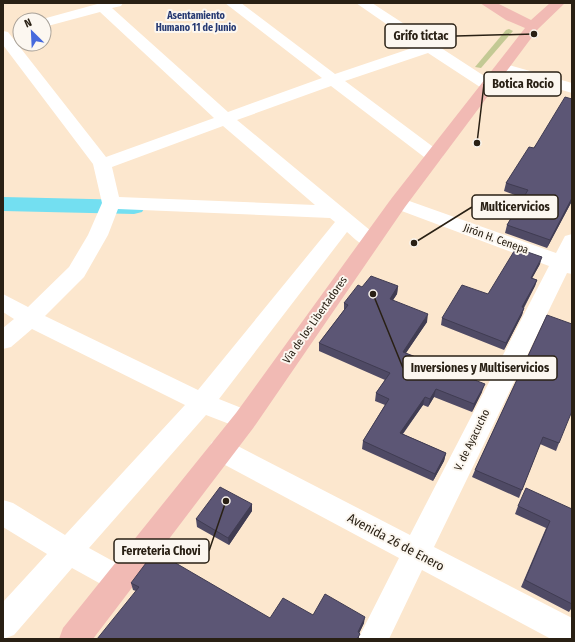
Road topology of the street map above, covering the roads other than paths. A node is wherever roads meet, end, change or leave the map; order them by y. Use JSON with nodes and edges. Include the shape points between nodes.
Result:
{"nodes":[{"id":1,"x":232,"y":3,"type":"edge"},
{"id":2,"x":363,"y":3,"type":"edge"},
{"id":3,"x":487,"y":3,"type":"edge"},
{"id":4,"x":558,"y":3,"type":"edge"},
{"id":5,"x":111,"y":5,"type":"edge"},
{"id":6,"x":52,"y":21,"type":"edge"},
{"id":7,"x":533,"y":26,"type":"junction"},
{"id":8,"x":7,"y":33,"type":"edge"},
{"id":9,"x":430,"y":47,"type":"junction"},
{"id":10,"x":502,"y":68,"type":"junction"},
{"id":11,"x":332,"y":80,"type":"junction"},
{"id":12,"x":490,"y":86,"type":"junction"},
{"id":13,"x":572,"y":88,"type":"edge"},
{"id":14,"x":226,"y":120,"type":"junction"},
{"id":15,"x":434,"y":156,"type":"junction"},
{"id":16,"x":102,"y":164,"type":"junction"},
{"id":17,"x":398,"y":202,"type":"junction"},
{"id":18,"x":111,"y":203,"type":"junction"},
{"id":19,"x":341,"y":216,"type":"junction"},
{"id":20,"x":370,"y":241,"type":"junction"},
{"id":21,"x":572,"y":241,"type":"edge"},
{"id":22,"x":566,"y":264,"type":"edge"},
{"id":23,"x":3,"y":302,"type":"edge"},
{"id":24,"x":30,"y":318,"type":"junction"},
{"id":25,"x":3,"y":341,"type":"edge"},
{"id":26,"x":202,"y":403,"type":"junction"},
{"id":27,"x":245,"y":420,"type":"junction"},
{"id":28,"x":221,"y":450,"type":"junction"},
{"id":29,"x":3,"y":512,"type":"edge"},
{"id":30,"x":67,"y":551,"type":"junction"},
{"id":31,"x":417,"y":553,"type":"junction"},
{"id":32,"x":120,"y":580,"type":"junction"},
{"id":33,"x":3,"y":624,"type":"edge"},
{"id":34,"x":572,"y":634,"type":"edge"},
{"id":35,"x":74,"y":639,"type":"edge"},
{"id":36,"x":373,"y":639,"type":"edge"}],
"edges":[{"from":1,"to":11,"type":"street"},
{"from":2,"to":9,"type":"street"},
{"from":3,"to":7,"type":"highway"},
{"from":4,"to":7,"type":"highway","name":"Vía de los Libertadores"},
{"from":5,"to":6,"type":"street"},
{"from":5,"to":14,"type":"street"},
{"from":7,"to":10,"type":"highway","name":"Vía de los Libertadores"},
{"from":8,"to":16,"type":"street"},
{"from":9,"to":11,"type":"street"},
{"from":9,"to":12,"type":"street"},
{"from":10,"to":12,"type":"highway","name":"Vía de los Libertadores"},
{"from":10,"to":13,"type":"street"},
{"from":11,"to":14,"type":"street"},
{"from":11,"to":15,"type":"street"},
{"from":12,"to":15,"type":"highway","name":"Vía de los Libertadores"},
{"from":14,"to":16,"type":"street"},
{"from":14,"to":19,"type":"street"},
{"from":15,"to":17,"type":"highway","name":"Vía de los Libertadores"},
{"from":16,"to":18,"type":"street"},
{"from":17,"to":20,"type":"highway","name":"Vía de los Libertadores"},
{"from":17,"to":22,"type":"street","name":"Jirón H. Cenepa"},
{"from":18,"to":19,"type":"street"},
{"from":18,"to":24,"type":"street","via":[[98,235],[77,272]]},
{"from":19,"to":20,"type":"street"},
{"from":19,"to":26,"type":"street"},
{"from":20,"to":27,"type":"highway","name":"Vía de los Libertadores"},
{"from":21,"to":22,"type":"street","name":"V. de Ayacucho"},
{"from":22,"to":31,"type":"street","name":"V. de Ayacucho"},
{"from":23,"to":24,"type":"street"},
{"from":24,"to":25,"type":"street"},
{"from":24,"to":26,"type":"street"},
{"from":26,"to":27,"type":"street"},
{"from":26,"to":30,"type":"street"},
{"from":27,"to":28,"type":"highway","name":"Vía de los Libertadores"},
{"from":28,"to":31,"type":"street","name":"Avenida 26 de Enero"},
{"from":28,"to":32,"type":"highway","name":"Vía de los Libertadores"},
{"from":29,"to":30,"type":"street"},
{"from":30,"to":32,"type":"street"},
{"from":30,"to":33,"type":"street"},
{"from":31,"to":34,"type":"street","name":"Avenida 26 de Enero"},
{"from":31,"to":36,"type":"street","name":"V. de Ayacucho"},
{"from":32,"to":35,"type":"highway","name":"Vía de los Libertadores"}]}
